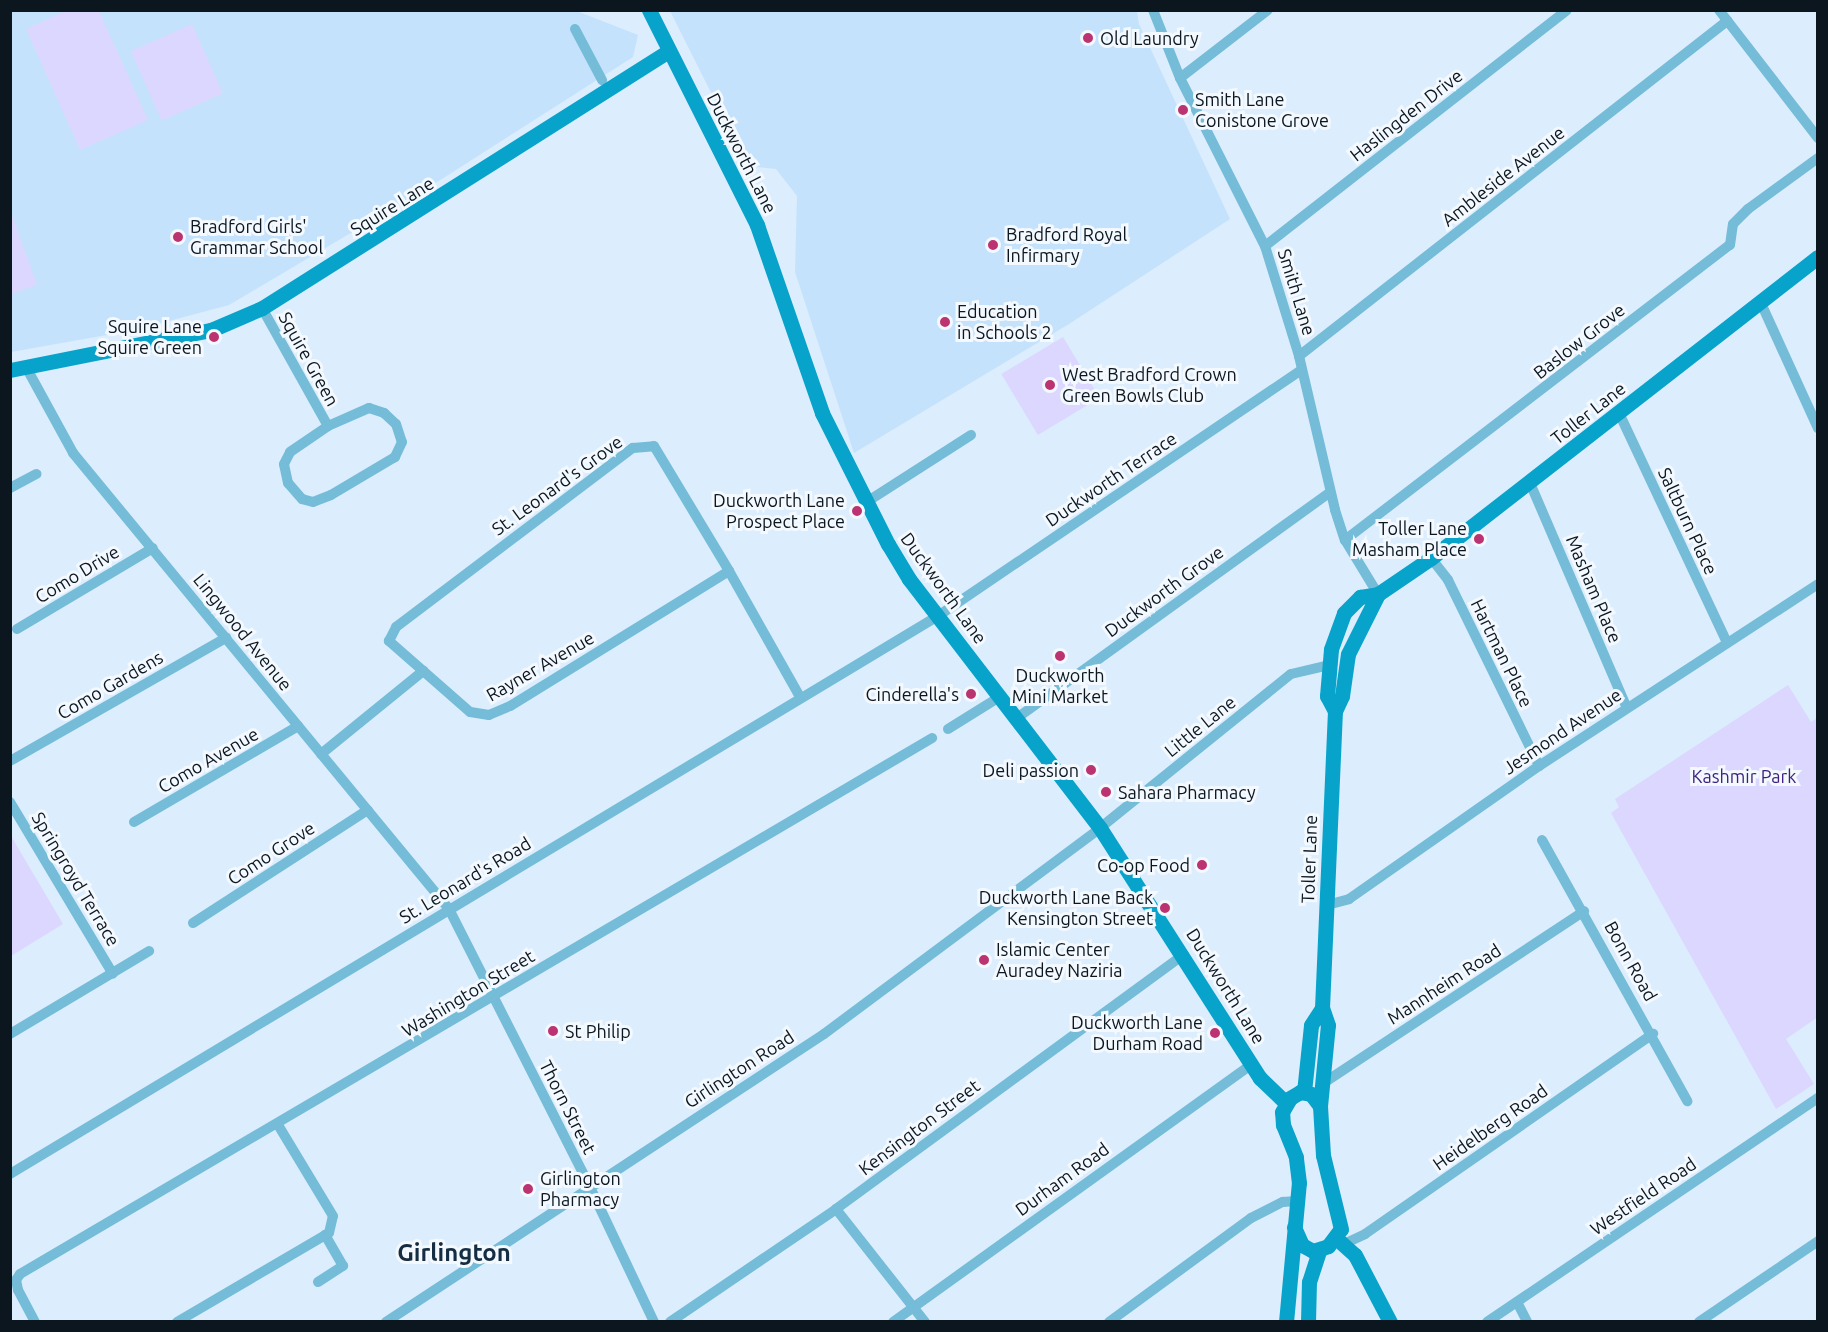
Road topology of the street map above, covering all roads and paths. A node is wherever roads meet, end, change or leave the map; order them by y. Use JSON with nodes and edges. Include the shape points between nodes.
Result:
{"nodes":[{"id":1,"x":649,"y":10,"type":"edge"},
{"id":2,"x":1153,"y":10,"type":"edge"},
{"id":3,"x":1268,"y":10,"type":"edge"},
{"id":4,"x":1567,"y":10,"type":"edge"},
{"id":5,"x":1719,"y":10,"type":"edge"},
{"id":6,"x":1727,"y":21,"type":"junction"},
{"id":7,"x":575,"y":29,"type":"dead end"},
{"id":8,"x":669,"y":51,"type":"junction"},
{"id":9,"x":1180,"y":78,"type":"junction"},
{"id":10,"x":602,"y":80,"type":"dead end"},
{"id":11,"x":1818,"y":138,"type":"edge"},
{"id":12,"x":1818,"y":158,"type":"edge"},
{"id":13,"x":1265,"y":246,"type":"junction"},
{"id":14,"x":1818,"y":257,"type":"edge"},
{"id":15,"x":1760,"y":301,"type":"junction"},
{"id":16,"x":262,"y":308,"type":"junction"},
{"id":17,"x":1299,"y":356,"type":"junction"},
{"id":18,"x":26,"y":366,"type":"junction"},
{"id":19,"x":10,"y":370,"type":"edge"},
{"id":20,"x":1302,"y":370,"type":"junction"},
{"id":21,"x":1619,"y":413,"type":"junction"},
{"id":22,"x":328,"y":426,"type":"junction"},
{"id":23,"x":1818,"y":428,"type":"edge"},
{"id":24,"x":971,"y":435,"type":"dead end"},
{"id":25,"x":36,"y":474,"type":"dead end"},
{"id":26,"x":1530,"y":483,"type":"junction"},
{"id":27,"x":10,"y":489,"type":"edge"},
{"id":28,"x":1330,"y":492,"type":"junction"},
{"id":29,"x":865,"y":503,"type":"junction"},
{"id":30,"x":1345,"y":540,"type":"junction"},
{"id":31,"x":153,"y":548,"type":"junction"},
{"id":32,"x":1431,"y":558,"type":"junction"},
{"id":33,"x":729,"y":571,"type":"junction"},
{"id":34,"x":1818,"y":584,"type":"edge"},
{"id":35,"x":1378,"y":594,"type":"junction"},
{"id":36,"x":938,"y":616,"type":"junction"},
{"id":37,"x":396,"y":627,"type":"joint"},
{"id":38,"x":17,"y":629,"type":"dead end"},
{"id":39,"x":226,"y":638,"type":"junction"},
{"id":40,"x":1727,"y":643,"type":"junction"},
{"id":41,"x":1329,"y":664,"type":"junction"},
{"id":42,"x":423,"y":670,"type":"junction"},
{"id":43,"x":1343,"y":680,"type":"junction"},
{"id":44,"x":1001,"y":696,"type":"junction"},
{"id":45,"x":800,"y":697,"type":"junction"},
{"id":46,"x":1627,"y":708,"type":"junction"},
{"id":47,"x":1335,"y":711,"type":"junction"},
{"id":48,"x":1017,"y":718,"type":"junction"},
{"id":49,"x":298,"y":726,"type":"junction"},
{"id":50,"x":948,"y":729,"type":"dead end"},
{"id":51,"x":932,"y":738,"type":"dead end"},
{"id":52,"x":321,"y":754,"type":"junction"},
{"id":53,"x":10,"y":761,"type":"edge"},
{"id":54,"x":1539,"y":766,"type":"junction"},
{"id":55,"x":10,"y":802,"type":"edge"},
{"id":56,"x":368,"y":810,"type":"junction"},
{"id":57,"x":134,"y":822,"type":"dead end"},
{"id":58,"x":1100,"y":828,"type":"junction"},
{"id":59,"x":1542,"y":840,"type":"dead end"},
{"id":60,"x":1327,"y":905,"type":"junction"},
{"id":61,"x":449,"y":909,"type":"junction"},
{"id":62,"x":1584,"y":911,"type":"junction"},
{"id":63,"x":193,"y":922,"type":"dead end"},
{"id":64,"x":149,"y":951,"type":"dead end"},
{"id":65,"x":1184,"y":954,"type":"junction"},
{"id":66,"x":113,"y":974,"type":"junction"},
{"id":67,"x":493,"y":997,"type":"junction"},
{"id":68,"x":1322,"y":1008,"type":"junction"},
{"id":69,"x":10,"y":1034,"type":"edge"},
{"id":70,"x":1653,"y":1034,"type":"junction"},
{"id":71,"x":1252,"y":1064,"type":"junction"},
{"id":72,"x":1322,"y":1084,"type":"junction"},
{"id":73,"x":1304,"y":1092,"type":"junction"},
{"id":74,"x":1818,"y":1098,"type":"edge"},
{"id":75,"x":1687,"y":1101,"type":"dead end"},
{"id":76,"x":1286,"y":1103,"type":"junction"},
{"id":77,"x":1320,"y":1106,"type":"junction"},
{"id":78,"x":278,"y":1125,"type":"junction"},
{"id":79,"x":10,"y":1174,"type":"edge"},
{"id":80,"x":590,"y":1185,"type":"junction"},
{"id":81,"x":1296,"y":1201,"type":"junction"},
{"id":82,"x":836,"y":1209,"type":"junction"},
{"id":83,"x":1294,"y":1227,"type":"junction"},
{"id":84,"x":327,"y":1234,"type":"junction"},
{"id":85,"x":1818,"y":1240,"type":"edge"},
{"id":86,"x":1340,"y":1241,"type":"junction"},
{"id":87,"x":1319,"y":1251,"type":"junction"},
{"id":88,"x":318,"y":1282,"type":"dead end"},
{"id":89,"x":1517,"y":1302,"type":"junction"},
{"id":90,"x":914,"y":1306,"type":"junction"},
{"id":91,"x":35,"y":1322,"type":"edge"},
{"id":92,"x":177,"y":1322,"type":"edge"},
{"id":93,"x":386,"y":1322,"type":"edge"},
{"id":94,"x":654,"y":1322,"type":"edge"},
{"id":95,"x":670,"y":1322,"type":"edge"},
{"id":96,"x":893,"y":1322,"type":"edge"},
{"id":97,"x":924,"y":1322,"type":"edge"},
{"id":98,"x":1109,"y":1322,"type":"edge"},
{"id":99,"x":1286,"y":1322,"type":"edge"},
{"id":100,"x":1308,"y":1322,"type":"edge"},
{"id":101,"x":1390,"y":1322,"type":"edge"},
{"id":102,"x":1487,"y":1322,"type":"edge"},
{"id":103,"x":1527,"y":1322,"type":"edge"},
{"id":104,"x":1699,"y":1322,"type":"edge"}],
"edges":[{"from":1,"to":8,"type":"street","name":"Duckworth Lane"},
{"from":2,"to":9,"type":"street","name":"Smith Lane"},
{"from":3,"to":9,"type":"street"},
{"from":4,"to":13,"type":"street","name":"Haslingden Drive"},
{"from":5,"to":6,"type":"street"},
{"from":6,"to":11,"type":"street"},
{"from":6,"to":17,"type":"street","name":"Ambleside Avenue"},
{"from":7,"to":10,"type":"street"},
{"from":8,"to":16,"type":"street","name":"Squire Lane"},
{"from":8,"to":29,"type":"street","name":"Duckworth Lane","via":[[757,225],[822,413]]},
{"from":9,"to":13,"type":"street","name":"Smith Lane"},
{"from":12,"to":30,"type":"street","name":"Baslow Grove","via":[[1748,209],[1733,224],[1730,245]]},
{"from":13,"to":17,"type":"street","name":"Smith Lane"},
{"from":14,"to":15,"type":"street","name":"Toller Lane"},
{"from":15,"to":21,"type":"street","name":"Toller Lane"},
{"from":15,"to":23,"type":"street"},
{"from":16,"to":18,"type":"street","name":"Squire Lane","via":[[211,330]]},
{"from":16,"to":22,"type":"street","name":"Squire Green"},
{"from":17,"to":20,"type":"street","name":"Smith Lane"},
{"from":18,"to":19,"type":"street","name":"Squire Lane"},
{"from":18,"to":31,"type":"street","name":"Lingwood Avenue","via":[[73,453]]},
{"from":20,"to":28,"type":"street","name":"Smith Lane"},
{"from":20,"to":36,"type":"street","name":"Duckworth Terrace"},
{"from":21,"to":26,"type":"street","name":"Toller Lane"},
{"from":21,"to":40,"type":"street","name":"Saltburn Place"},
{"from":22,"to":22,"type":"street","name":"Squire Green","via":[[369,408],[384,412],[396,424],[402,442],[395,457],[331,495],[313,502],[302,500],[288,483],[284,464],[290,452]]},
{"from":24,"to":29,"type":"street"},
{"from":25,"to":27,"type":"street"},
{"from":26,"to":32,"type":"street","name":"Toller Lane"},
{"from":26,"to":46,"type":"street","name":"Masham Place"},
{"from":28,"to":30,"type":"street","name":"Smith Lane"},
{"from":28,"to":48,"type":"street","name":"Duckworth Grove"},
{"from":29,"to":36,"type":"street","name":"Duckworth Lane","via":[[909,579]]},
{"from":30,"to":35,"type":"street","name":"Smith Lane"},
{"from":31,"to":38,"type":"street","name":"Como Drive"},
{"from":31,"to":39,"type":"street","name":"Lingwood Avenue"},
{"from":32,"to":35,"type":"street","name":"Toller Lane"},
{"from":32,"to":54,"type":"street","name":"Hartman Place","via":[[1448,580]]},
{"from":33,"to":37,"type":"street","name":"St. Leonard's Grove","via":[[654,446],[633,448]]},
{"from":33,"to":42,"type":"street","name":"Rayner Avenue","via":[[510,706],[489,715],[470,712]]},
{"from":33,"to":45,"type":"street","name":"St. Leonard's Grove"},
{"from":34,"to":40,"type":"street","name":"Jesmond Avenue"},
{"from":35,"to":41,"type":"street","name":"Toller Lane","via":[[1360,597],[1344,613],[1333,639]]},
{"from":35,"to":43,"type":"street","name":"Toller Lane","via":[[1351,645]]},
{"from":36,"to":44,"type":"street","name":"Duckworth Lane"},
{"from":36,"to":45,"type":"street","name":"St. Leonard's Road"},
{"from":37,"to":42,"type":"street","name":"Rayner Avenue","via":[[389,640]]},
{"from":39,"to":49,"type":"street","name":"Lingwood Avenue"},
{"from":39,"to":53,"type":"street","name":"Como Gardens"},
{"from":40,"to":46,"type":"street","name":"Jesmond Avenue"},
{"from":41,"to":43,"type":"street"},
{"from":41,"to":47,"type":"street","name":"Toller Lane","via":[[1327,696]]},
{"from":41,"to":58,"type":"street","name":"Little Lane","via":[[1291,674]]},
{"from":42,"to":52,"type":"street"},
{"from":43,"to":47,"type":"street","name":"Toller Lane"},
{"from":44,"to":48,"type":"street","name":"Duckworth Lane"},
{"from":44,"to":50,"type":"street"},
{"from":45,"to":61,"type":"street","name":"St. Leonard's Road"},
{"from":46,"to":54,"type":"street","name":"Jesmond Avenue"},
{"from":47,"to":60,"type":"street","name":"Toller Lane"},
{"from":48,"to":58,"type":"street","name":"Duckworth Lane"},
{"from":49,"to":52,"type":"street","name":"Lingwood Avenue"},
{"from":49,"to":57,"type":"street","name":"Como Avenue"},
{"from":51,"to":67,"type":"street","name":"Washington Street"},
{"from":52,"to":56,"type":"street","name":"Lingwood Avenue"},
{"from":54,"to":60,"type":"street","name":"Jesmond Avenue","via":[[1350,899]]},
{"from":55,"to":66,"type":"street","name":"Springroyd Terrace"},
{"from":56,"to":61,"type":"street","name":"Lingwood Avenue"},
{"from":56,"to":63,"type":"street","name":"Como Grove"},
{"from":58,"to":65,"type":"street","name":"Duckworth Lane"},
{"from":58,"to":80,"type":"street","name":"Girlington Road","via":[[824,1034]]},
{"from":59,"to":62,"type":"street","name":"Bonn Road"},
{"from":60,"to":68,"type":"street","name":"Toller Lane"},
{"from":61,"to":67,"type":"street","name":"Thorn Street"},
{"from":61,"to":79,"type":"street","name":"St. Leonard's Road"},
{"from":62,"to":70,"type":"street","name":"Bonn Road"},
{"from":62,"to":72,"type":"street","name":"Mannheim Road"},
{"from":64,"to":66,"type":"street"},
{"from":65,"to":71,"type":"street","name":"Duckworth Lane"},
{"from":65,"to":82,"type":"street","name":"Kensington Street"},
{"from":66,"to":69,"type":"street"},
{"from":67,"to":78,"type":"street","name":"Washington Street"},
{"from":67,"to":80,"type":"street","name":"Thorn Street"},
{"from":68,"to":72,"type":"street","name":"Toller Lane","via":[[1328,1025]]},
{"from":68,"to":73,"type":"street","name":"Toller Lane","via":[[1311,1025]]},
{"from":70,"to":75,"type":"street","name":"Bonn Road"},
{"from":70,"to":86,"type":"street","name":"Heidelberg Road","via":[[1365,1234]]},
{"from":71,"to":76,"type":"street","name":"Duckworth Lane","via":[[1268,1088]]},
{"from":71,"to":90,"type":"street","name":"Durham Road"},
{"from":72,"to":77,"type":"street","name":"Toller Lane"},
{"from":73,"to":76,"type":"street"},
{"from":73,"to":77,"type":"street","via":[[1314,1096]]},
{"from":74,"to":89,"type":"street","name":"Westfield Road"},
{"from":76,"to":81,"type":"street","via":[[1283,1125],[1299,1167]]},
{"from":77,"to":86,"type":"street","name":"Toller Lane","via":[[1324,1161],[1341,1219]]},
{"from":78,"to":84,"type":"street","via":[[333,1216]]},
{"from":78,"to":91,"type":"street","name":"Washington Street","via":[[20,1274],[16,1280],[18,1290]]},
{"from":80,"to":93,"type":"street","name":"Girlington Road"},
{"from":80,"to":94,"type":"street","name":"Thorn Street"},
{"from":81,"to":83,"type":"street"},
{"from":81,"to":98,"type":"street","via":[[1283,1202],[1251,1218]]},
{"from":82,"to":90,"type":"street"},
{"from":82,"to":95,"type":"street","name":"Kensington Street"},
{"from":83,"to":87,"type":"street","via":[[1302,1245]]},
{"from":83,"to":99,"type":"street"},
{"from":84,"to":88,"type":"street","via":[[343,1266]]},
{"from":84,"to":92,"type":"street"},
{"from":85,"to":104,"type":"street"},
{"from":86,"to":87,"type":"street"},
{"from":86,"to":101,"type":"street","via":[[1355,1255]]},
{"from":87,"to":100,"type":"street","via":[[1309,1282]]},
{"from":89,"to":102,"type":"street","name":"Westfield Road"},
{"from":89,"to":103,"type":"street"},
{"from":90,"to":96,"type":"street","name":"Durham Road"},
{"from":90,"to":97,"type":"street"}]}
